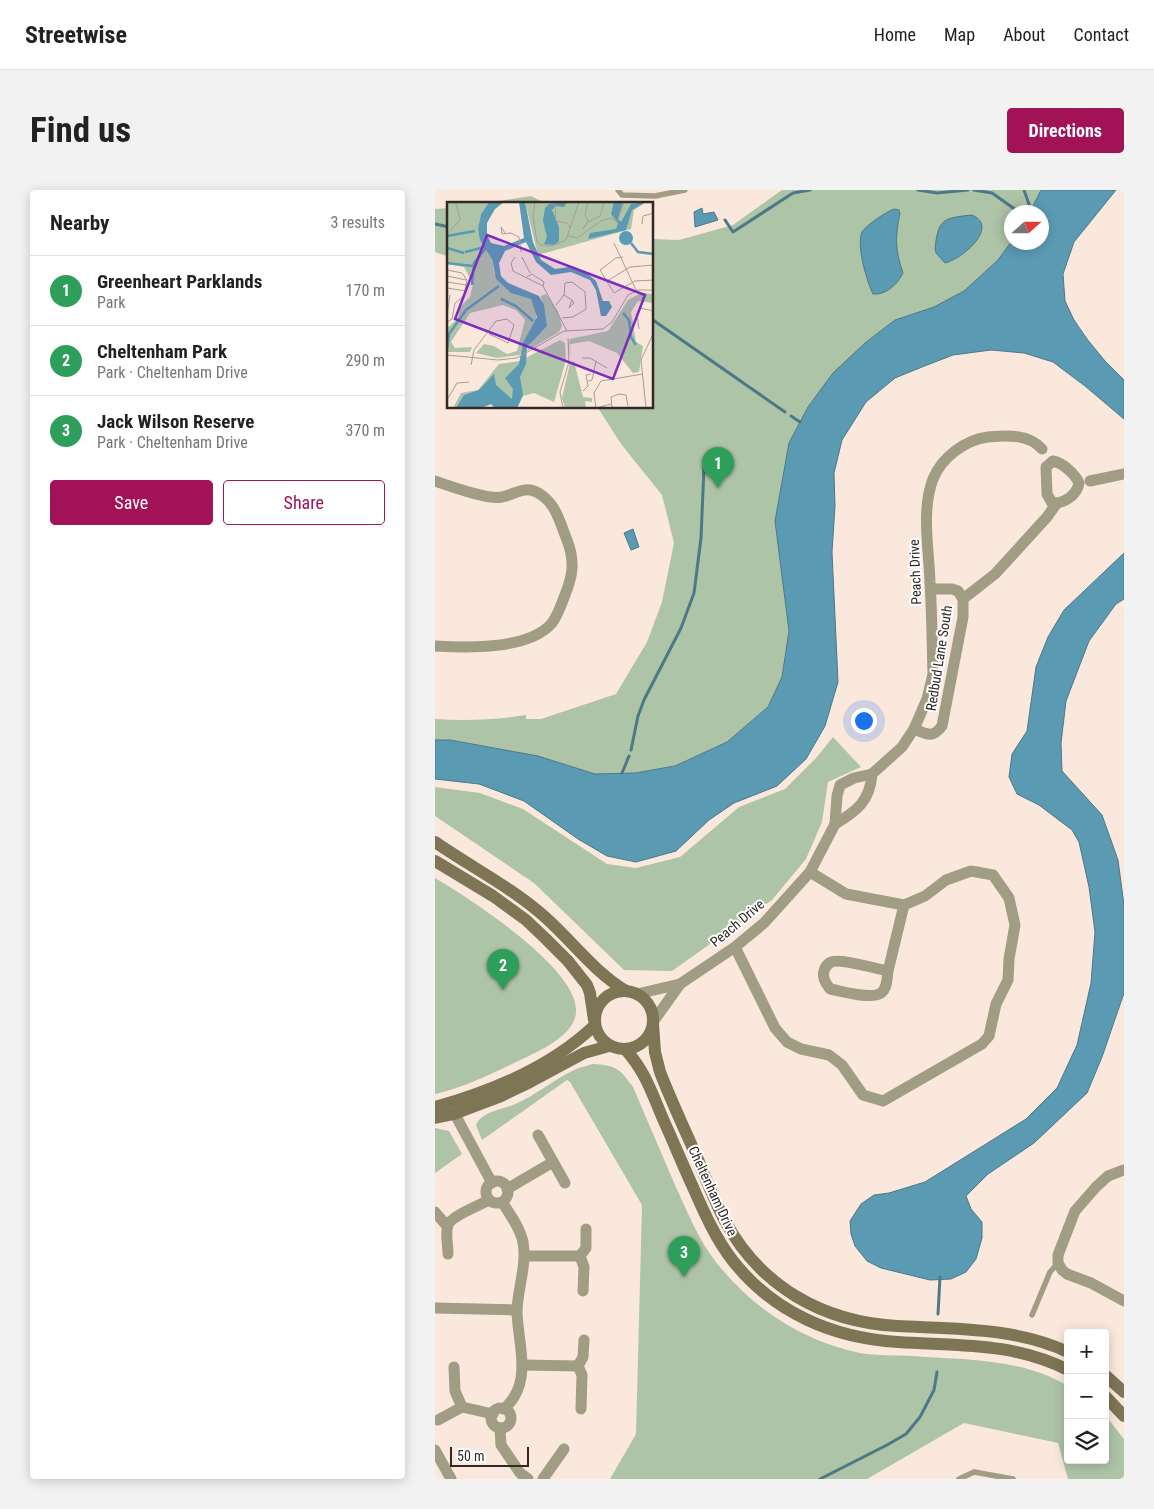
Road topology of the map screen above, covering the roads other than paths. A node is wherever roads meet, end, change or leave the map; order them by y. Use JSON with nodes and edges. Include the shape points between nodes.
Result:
{"nodes":[{"id":1,"x":617,"y":190,"type":"edge"},
{"id":2,"x":685,"y":190,"type":"edge"},
{"id":3,"x":661,"y":192,"type":"edge"},
{"id":4,"x":1042,"y":449,"type":"junction"},
{"id":5,"x":1057,"y":461,"type":"junction"},
{"id":6,"x":1046,"y":467,"type":"junction"},
{"id":7,"x":1124,"y":474,"type":"edge"},
{"id":8,"x":435,"y":481,"type":"edge"},
{"id":9,"x":1077,"y":484,"type":"junction"},
{"id":10,"x":1057,"y":503,"type":"junction"},
{"id":11,"x":931,"y":588,"type":"junction"},
{"id":12,"x":963,"y":598,"type":"junction"},
{"id":13,"x":435,"y":646,"type":"edge"},
{"id":14,"x":914,"y":729,"type":"junction"},
{"id":15,"x":872,"y":774,"type":"junction"},
{"id":16,"x":835,"y":824,"type":"junction"},
{"id":17,"x":435,"y":842,"type":"edge"},
{"id":18,"x":435,"y":860,"type":"edge"},
{"id":19,"x":810,"y":872,"type":"junction"},
{"id":20,"x":904,"y":905,"type":"junction"},
{"id":21,"x":735,"y":946,"type":"junction"},
{"id":22,"x":889,"y":972,"type":"junction"},
{"id":23,"x":680,"y":984,"type":"junction"},
{"id":24,"x":631,"y":992,"type":"junction"},
{"id":25,"x":595,"y":1022,"type":"junction"},
{"id":26,"x":653,"y":1023,"type":"junction"},
{"id":27,"x":609,"y":1046,"type":"junction"},
{"id":28,"x":626,"y":1050,"type":"junction"},
{"id":29,"x":435,"y":1107,"type":"edge"},
{"id":30,"x":452,"y":1108,"type":"junction"},
{"id":31,"x":435,"y":1118,"type":"edge"},
{"id":32,"x":538,"y":1135,"type":"dead end"},
{"id":33,"x":553,"y":1162,"type":"junction"},
{"id":34,"x":1123,"y":1171,"type":"edge"},
{"id":35,"x":492,"y":1182,"type":"junction"},
{"id":36,"x":565,"y":1183,"type":"dead end"},
{"id":37,"x":507,"y":1189,"type":"junction"},
{"id":38,"x":489,"y":1200,"type":"junction"},
{"id":39,"x":502,"y":1202,"type":"junction"},
{"id":40,"x":435,"y":1212,"type":"edge"},
{"id":41,"x":447,"y":1226,"type":"junction"},
{"id":42,"x":586,"y":1229,"type":"dead end"},
{"id":43,"x":448,"y":1254,"type":"dead end"},
{"id":44,"x":525,"y":1256,"type":"junction"},
{"id":45,"x":581,"y":1256,"type":"junction"},
{"id":46,"x":1057,"y":1263,"type":"junction"},
{"id":47,"x":583,"y":1291,"type":"dead end"},
{"id":48,"x":1124,"y":1301,"type":"edge"},
{"id":49,"x":435,"y":1308,"type":"edge"},
{"id":50,"x":517,"y":1310,"type":"junction"},
{"id":51,"x":1032,"y":1315,"type":"dead end"},
{"id":52,"x":584,"y":1340,"type":"dead end"},
{"id":53,"x":1064,"y":1350,"type":"edge"},
{"id":54,"x":522,"y":1365,"type":"junction"},
{"id":55,"x":578,"y":1366,"type":"junction"},
{"id":56,"x":454,"y":1368,"type":"dead end"},
{"id":57,"x":1064,"y":1368,"type":"edge"},
{"id":58,"x":1109,"y":1379,"type":"edge"},
{"id":59,"x":1124,"y":1392,"type":"edge"},
{"id":60,"x":1109,"y":1400,"type":"edge"},
{"id":61,"x":462,"y":1407,"type":"junction"},
{"id":62,"x":505,"y":1409,"type":"junction"},
{"id":63,"x":581,"y":1409,"type":"dead end"},
{"id":64,"x":493,"y":1414,"type":"junction"},
{"id":65,"x":1124,"y":1416,"type":"edge"},
{"id":66,"x":438,"y":1420,"type":"dead end"},
{"id":67,"x":500,"y":1428,"type":"junction"},
{"id":68,"x":564,"y":1449,"type":"dead end"},
{"id":69,"x":435,"y":1450,"type":"edge"},
{"id":70,"x":451,"y":1479,"type":"edge"},
{"id":71,"x":528,"y":1479,"type":"edge"},
{"id":72,"x":543,"y":1479,"type":"edge"},
{"id":73,"x":959,"y":1479,"type":"edge"},
{"id":74,"x":1013,"y":1479,"type":"edge"}],
"edges":[{"from":1,"to":3,"type":"lane","via":[[622,195]]},
{"from":2,"to":3,"type":"lane"},
{"from":4,"to":5,"type":"street","name":"Peach Drive","via":[[1049,451]]},
{"from":4,"to":6,"type":"street"},
{"from":4,"to":11,"type":"street","name":"Peach Drive","via":[[1033,441],[1019,436],[985,438],[959,448],[942,464],[929,495],[927,521]]},
{"from":5,"to":6,"type":"street","via":[[1051,461]]},
{"from":5,"to":9,"type":"street","name":"Peach Drive"},
{"from":6,"to":10,"type":"street","via":[[1047,494],[1051,502]]},
{"from":7,"to":9,"type":"street","name":"Peach Drive","via":[[1090,481],[1082,477]]},
{"from":8,"to":13,"type":"street","via":[[481,495],[501,497],[521,489],[533,490],[545,497],[553,506],[571,550],[573,564],[557,616],[543,631],[496,646]]},
{"from":9,"to":10,"type":"street","via":[[1069,498]]},
{"from":10,"to":12,"type":"street","via":[[995,574]]},
{"from":11,"to":12,"type":"street","name":"Redbud Lane South","via":[[955,589]]},
{"from":11,"to":14,"type":"street","name":"Peach Drive","via":[[933,674]]},
{"from":12,"to":14,"type":"street","name":"Redbud Lane South","via":[[963,617],[942,726],[933,735]]},
{"from":14,"to":15,"type":"street","name":"Peach Drive","via":[[902,747]]},
{"from":15,"to":16,"type":"street","name":"Peach Drive","via":[[864,801]]},
{"from":15,"to":16,"type":"street","name":"Peach Drive","via":[[840,785]]},
{"from":16,"to":19,"type":"street","name":"Peach Drive"},
{"from":17,"to":24,"type":"main road","via":[[515,893],[555,926],[599,972]]},
{"from":18,"to":25,"type":"main road","via":[[510,908],[562,955],[587,984]]},
{"from":19,"to":20,"type":"street","via":[[846,894]]},
{"from":19,"to":21,"type":"street","name":"Peach Drive","via":[[764,923]]},
{"from":20,"to":21,"type":"street","via":[[925,896],[947,880],[971,871],[993,875],[1009,898],[1015,925],[1009,980],[996,1004],[989,1036],[982,1044],[883,1101],[863,1095],[842,1066],[829,1055],[801,1049],[787,1042],[775,1028]]},
{"from":20,"to":22,"type":"street"},
{"from":21,"to":23,"type":"street","name":"Peach Drive"},
{"from":22,"to":22,"type":"street","via":[[885,988],[873,996],[830,988],[823,975],[829,962],[838,961]]},
{"from":23,"to":24,"type":"street","name":"Peach Drive"},
{"from":23,"to":26,"type":"street","name":"Peach Drive"},
{"from":24,"to":25,"type":"main road","via":[[615,992],[604,998],[597,1008]]},
{"from":24,"to":26,"type":"main road","via":[[648,1004]]},
{"from":25,"to":27,"type":"main road","via":[[599,1036]]},
{"from":25,"to":30,"type":"main road","via":[[570,1047]]},
{"from":26,"to":28,"type":"main road","via":[[645,1040]]},
{"from":26,"to":53,"type":"main road","name":"Cheltenham Drive","via":[[660,1072],[724,1220],[767,1275],[808,1304],[857,1321],[1003,1332]]},
{"from":27,"to":28,"type":"main road"},
{"from":27,"to":30,"type":"main road","via":[[584,1053],[515,1090]]},
{"from":28,"to":57,"type":"main road","name":"Cheltenham Drive","via":[[645,1076],[721,1245],[743,1273],[768,1296],[814,1324],[848,1335],[897,1342],[1000,1348],[1039,1357]]},
{"from":29,"to":30,"type":"main road"},
{"from":30,"to":31,"type":"main road"},
{"from":30,"to":35,"type":"street"},
{"from":32,"to":33,"type":"street"},
{"from":33,"to":36,"type":"street"},
{"from":33,"to":37,"type":"street"},
{"from":34,"to":46,"type":"street","via":[[1108,1176],[1075,1212]]},
{"from":35,"to":37,"type":"street","via":[[499,1182]]},
{"from":35,"to":38,"type":"street","via":[[487,1188]]},
{"from":37,"to":39,"type":"street"},
{"from":38,"to":39,"type":"street"},
{"from":38,"to":41,"type":"street","via":[[455,1217]]},
{"from":39,"to":44,"type":"street","via":[[521,1234]]},
{"from":40,"to":41,"type":"street"},
{"from":41,"to":43,"type":"street"},
{"from":42,"to":45,"type":"street","via":[[586,1248]]},
{"from":44,"to":45,"type":"street"},
{"from":44,"to":50,"type":"street"},
{"from":45,"to":47,"type":"street"},
{"from":46,"to":48,"type":"street","via":[[1067,1274]]},
{"from":46,"to":51,"type":"lane"},
{"from":49,"to":50,"type":"street"},
{"from":50,"to":54,"type":"street"},
{"from":52,"to":55,"type":"street","via":[[583,1357]]},
{"from":54,"to":55,"type":"street"},
{"from":54,"to":62,"type":"street","via":[[515,1397]]},
{"from":55,"to":63,"type":"street","via":[[582,1375]]},
{"from":56,"to":61,"type":"street","via":[[455,1391]]},
{"from":58,"to":59,"type":"main road"},
{"from":60,"to":65,"type":"main road"},
{"from":61,"to":64,"type":"street"},
{"from":61,"to":66,"type":"street"},
{"from":62,"to":64,"type":"street","via":[[498,1409]]},
{"from":62,"to":67,"type":"street","via":[[511,1422]]},
{"from":64,"to":67,"type":"street","via":[[494,1424]]},
{"from":67,"to":71,"type":"street","via":[[501,1445],[520,1473]]},
{"from":68,"to":72,"type":"street"},
{"from":69,"to":70,"type":"street"},
{"from":73,"to":74,"type":"lane","via":[[974,1472]]}]}
